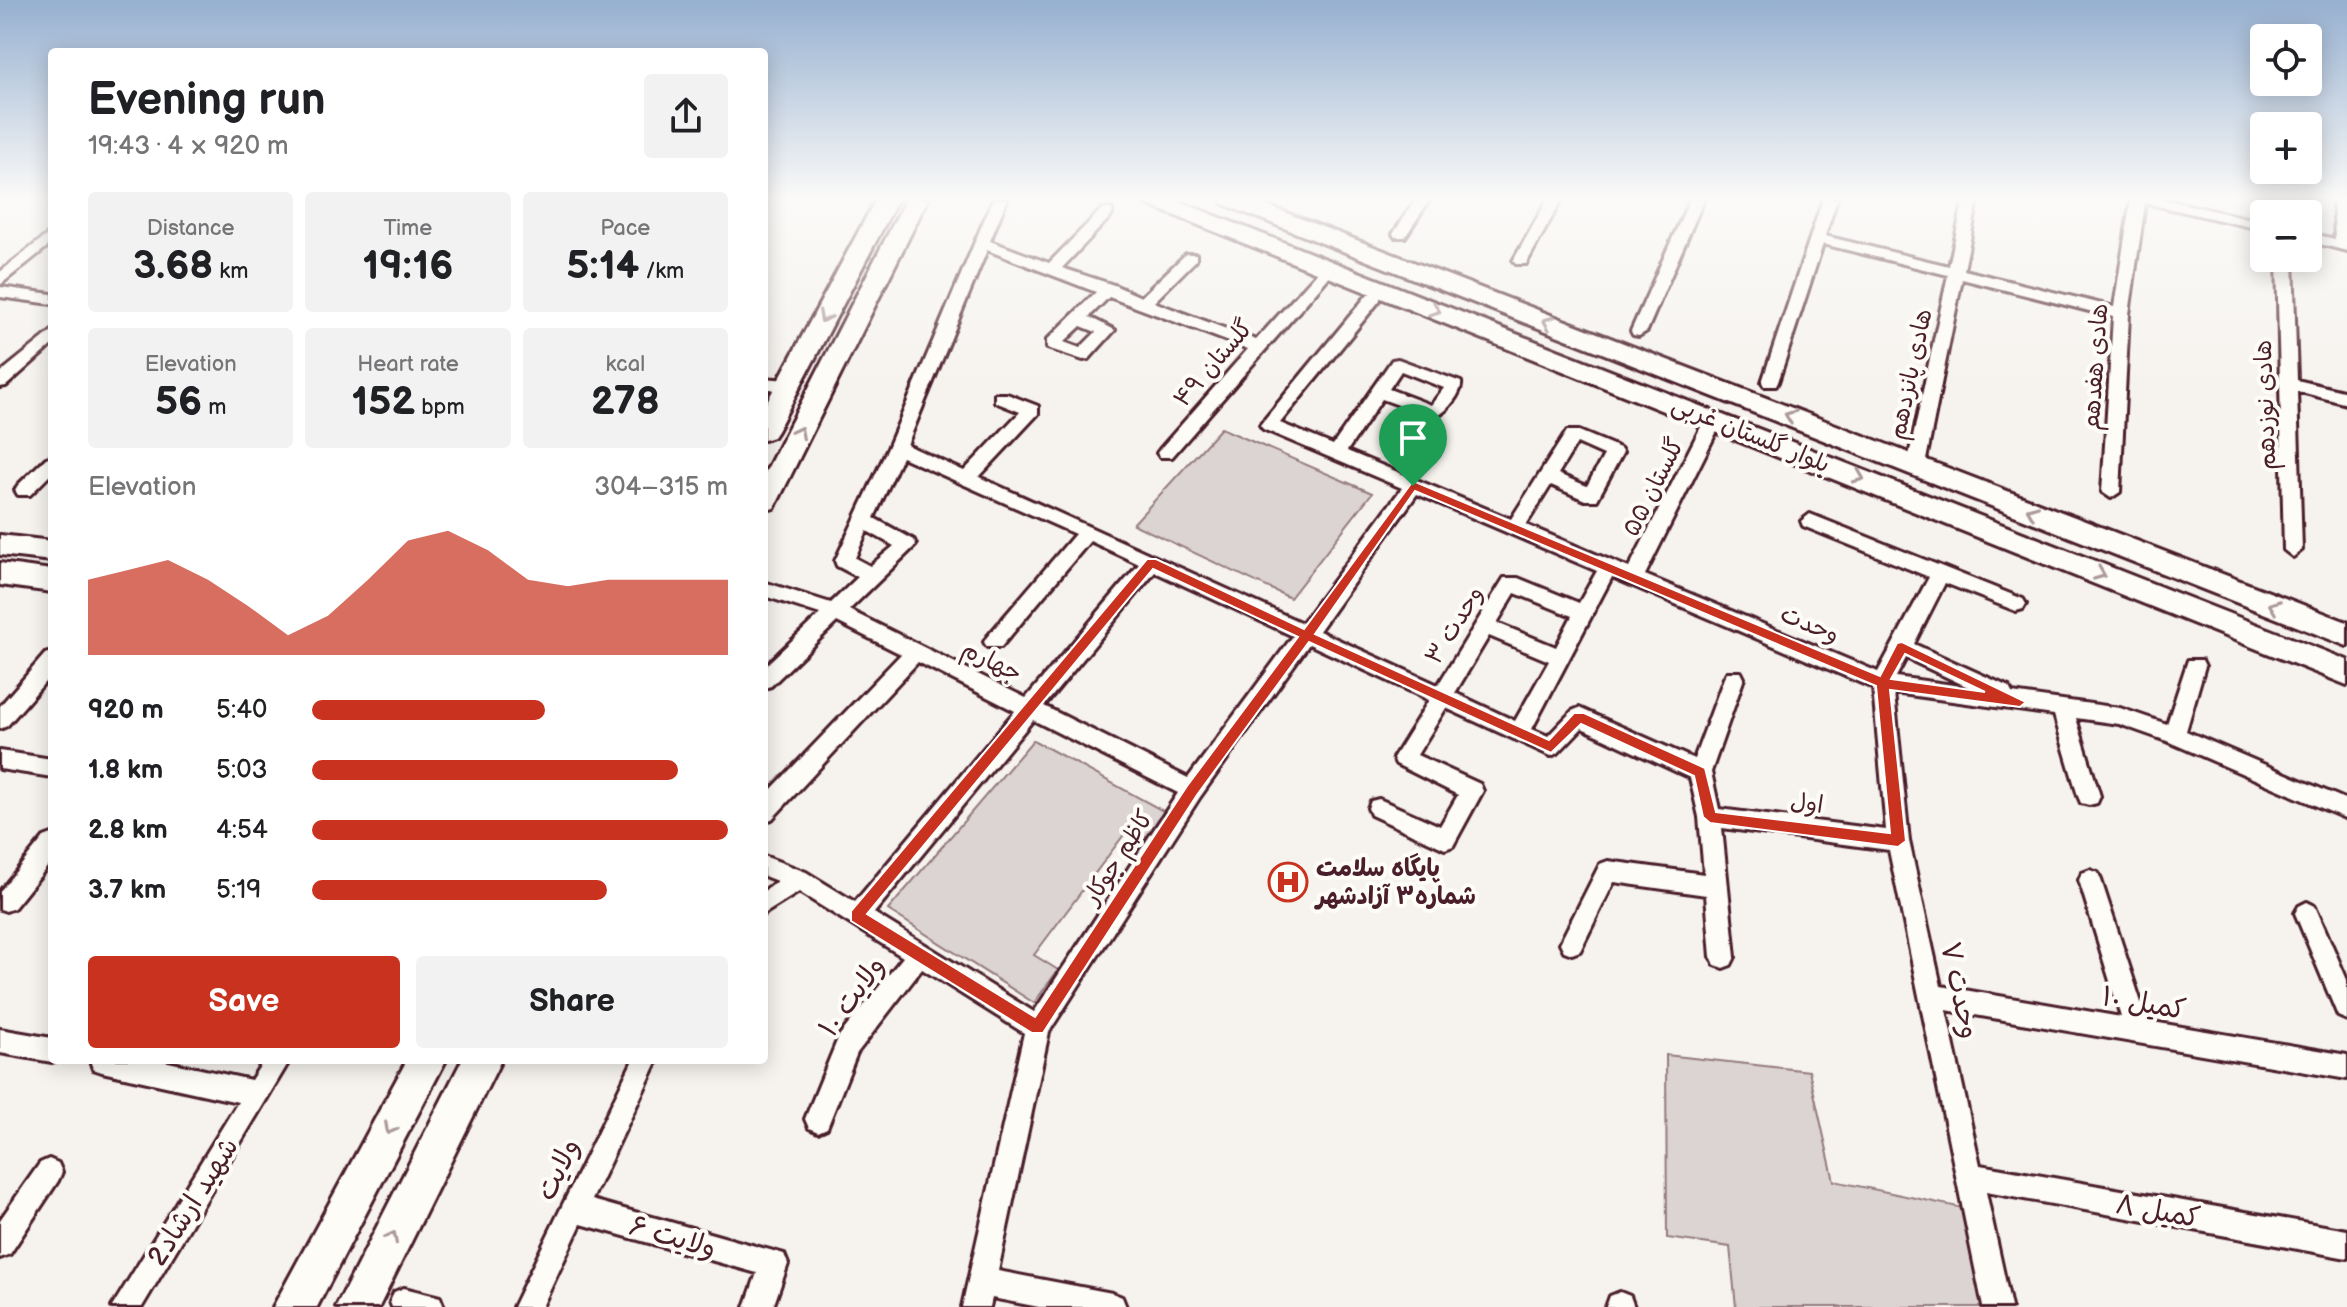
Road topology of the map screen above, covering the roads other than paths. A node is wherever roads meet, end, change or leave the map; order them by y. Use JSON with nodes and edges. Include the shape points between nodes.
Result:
{"nodes":[{"id":1,"x":23,"y":260,"type":"edge"},
{"id":2,"x":850,"y":260,"type":"edge"},
{"id":3,"x":886,"y":260,"type":"edge"},
{"id":4,"x":975,"y":260,"type":"edge"},
{"id":5,"x":1030,"y":260,"type":"edge"},
{"id":6,"x":1061,"y":260,"type":"edge"},
{"id":7,"x":1188,"y":260,"type":"edge"},
{"id":8,"x":1309,"y":260,"type":"edge"},
{"id":9,"x":1388,"y":260,"type":"edge"},
{"id":10,"x":1670,"y":260,"type":"edge"},
{"id":11,"x":1810,"y":260,"type":"edge"},
{"id":12,"x":1904,"y":260,"type":"edge"},
{"id":13,"x":1959,"y":260,"type":"edge"},
{"id":14,"x":2129,"y":260,"type":"edge"},
{"id":15,"x":1053,"y":268,"type":"junction"},
{"id":16,"x":1329,"y":268,"type":"junction"},
{"id":17,"x":2285,"y":272,"type":"edge"},
{"id":18,"x":1956,"y":273,"type":"junction"},
{"id":19,"x":0,"y":280,"type":"edge"},
{"id":20,"x":1109,"y":288,"type":"junction"},
{"id":21,"x":0,"y":292,"type":"edge"},
{"id":22,"x":1374,"y":297,"type":"dead end"},
{"id":23,"x":48,"y":298,"type":"edge"},
{"id":24,"x":1145,"y":302,"type":"junction"},
{"id":25,"x":2121,"y":314,"type":"junction"},
{"id":26,"x":1078,"y":319,"type":"junction"},
{"id":27,"x":1639,"y":331,"type":"dead end"},
{"id":28,"x":48,"y":339,"type":"edge"},
{"id":29,"x":1258,"y":347,"type":"junction"},
{"id":30,"x":32,"y":353,"type":"junction"},
{"id":31,"x":0,"y":368,"type":"edge"},
{"id":32,"x":0,"y":382,"type":"edge"},
{"id":33,"x":1770,"y":382,"type":"dead end"},
{"id":34,"x":2288,"y":383,"type":"junction"},
{"id":35,"x":776,"y":384,"type":"edge"},
{"id":36,"x":1378,"y":391,"type":"junction"},
{"id":37,"x":1001,"y":398,"type":"dead end"},
{"id":38,"x":2347,"y":398,"type":"edge"},
{"id":39,"x":768,"y":415,"type":"edge"},
{"id":40,"x":1714,"y":419,"type":"junction"},
{"id":41,"x":897,"y":448,"type":"junction"},
{"id":42,"x":1166,"y":453,"type":"dead end"},
{"id":43,"x":1336,"y":453,"type":"junction"},
{"id":44,"x":1916,"y":465,"type":"junction"},
{"id":45,"x":48,"y":466,"type":"edge"},
{"id":46,"x":1546,"y":476,"type":"junction"},
{"id":47,"x":967,"y":479,"type":"junction"},
{"id":48,"x":1413,"y":486,"type":"junction"},
{"id":49,"x":24,"y":490,"type":"dead end"},
{"id":50,"x":2111,"y":492,"type":"dead end"},
{"id":51,"x":768,"y":493,"type":"edge"},
{"id":52,"x":863,"y":520,"type":"junction"},
{"id":53,"x":1810,"y":521,"type":"dead end"},
{"id":54,"x":1515,"y":527,"type":"junction"},
{"id":55,"x":1087,"y":532,"type":"junction"},
{"id":56,"x":0,"y":545,"type":"edge"},
{"id":57,"x":2293,"y":550,"type":"dead end"},
{"id":58,"x":48,"y":551,"type":"edge"},
{"id":59,"x":1152,"y":562,"type":"junction"},
{"id":60,"x":1609,"y":566,"type":"junction"},
{"id":61,"x":0,"y":574,"type":"edge"},
{"id":62,"x":1940,"y":575,"type":"junction"},
{"id":63,"x":872,"y":576,"type":"junction"},
{"id":64,"x":1634,"y":577,"type":"junction"},
{"id":65,"x":48,"y":580,"type":"edge"},
{"id":66,"x":768,"y":590,"type":"edge"},
{"id":67,"x":2016,"y":604,"type":"dead end"},
{"id":68,"x":835,"y":612,"type":"junction"},
{"id":69,"x":1583,"y":613,"type":"junction"},
{"id":70,"x":1485,"y":626,"type":"junction"},
{"id":71,"x":2347,"y":634,"type":"edge"},
{"id":72,"x":1307,"y":636,"type":"junction"},
{"id":73,"x":994,"y":642,"type":"dead end"},
{"id":74,"x":1902,"y":647,"type":"junction"},
{"id":75,"x":915,"y":652,"type":"junction"},
{"id":76,"x":1561,"y":657,"type":"junction"},
{"id":77,"x":48,"y":665,"type":"edge"},
{"id":78,"x":2195,"y":666,"type":"dead end"},
{"id":79,"x":2347,"y":673,"type":"edge"},
{"id":80,"x":768,"y":676,"type":"edge"},
{"id":81,"x":1734,"y":678,"type":"dead end"},
{"id":82,"x":1883,"y":683,"type":"junction"},
{"id":83,"x":1441,"y":695,"type":"junction"},
{"id":84,"x":2020,"y":702,"type":"junction"},
{"id":85,"x":2062,"y":708,"type":"junction"},
{"id":86,"x":1029,"y":709,"type":"junction"},
{"id":87,"x":0,"y":720,"type":"edge"},
{"id":88,"x":1520,"y":732,"type":"junction"},
{"id":89,"x":2174,"y":735,"type":"junction"},
{"id":90,"x":0,"y":760,"type":"edge"},
{"id":91,"x":48,"y":767,"type":"edge"},
{"id":92,"x":1700,"y":772,"type":"junction"},
{"id":93,"x":1192,"y":790,"type":"junction"},
{"id":94,"x":2089,"y":796,"type":"dead end"},
{"id":95,"x":768,"y":808,"type":"edge"},
{"id":96,"x":1379,"y":808,"type":"dead end"},
{"id":97,"x":2347,"y":810,"type":"edge"},
{"id":98,"x":1710,"y":817,"type":"junction"},
{"id":99,"x":1898,"y":841,"type":"junction"},
{"id":100,"x":48,"y":849,"type":"edge"},
{"id":101,"x":768,"y":868,"type":"edge"},
{"id":102,"x":798,"y":879,"type":"junction"},
{"id":103,"x":2090,"y":880,"type":"dead end"},
{"id":104,"x":1717,"y":886,"type":"junction"},
{"id":105,"x":6,"y":901,"type":"dead end"},
{"id":106,"x":768,"y":901,"type":"edge"},
{"id":107,"x":2307,"y":913,"type":"dead end"},
{"id":108,"x":857,"y":916,"type":"junction"},
{"id":109,"x":1572,"y":943,"type":"dead end"},
{"id":110,"x":919,"y":955,"type":"junction"},
{"id":111,"x":1723,"y":957,"type":"dead end"},
{"id":112,"x":1931,"y":996,"type":"junction"},
{"id":113,"x":2347,"y":1008,"type":"edge"},
{"id":114,"x":1038,"y":1028,"type":"junction"},
{"id":115,"x":2138,"y":1032,"type":"junction"},
{"id":116,"x":0,"y":1041,"type":"edge"},
{"id":117,"x":48,"y":1049,"type":"edge"},
{"id":118,"x":120,"y":1064,"type":"edge"},
{"id":119,"x":276,"y":1064,"type":"edge"},
{"id":120,"x":425,"y":1064,"type":"edge"},
{"id":121,"x":480,"y":1064,"type":"edge"},
{"id":122,"x":644,"y":1064,"type":"edge"},
{"id":123,"x":2347,"y":1067,"type":"edge"},
{"id":124,"x":258,"y":1094,"type":"junction"},
{"id":125,"x":818,"y":1119,"type":"dead end"},
{"id":126,"x":49,"y":1172,"type":"dead end"},
{"id":127,"x":1969,"y":1176,"type":"junction"},
{"id":128,"x":573,"y":1208,"type":"junction"},
{"id":129,"x":0,"y":1244,"type":"edge"},
{"id":130,"x":2347,"y":1244,"type":"edge"},
{"id":131,"x":979,"y":1295,"type":"edge"},
{"id":132,"x":126,"y":1307,"type":"edge"},
{"id":133,"x":294,"y":1307,"type":"edge"},
{"id":134,"x":357,"y":1307,"type":"edge"},
{"id":135,"x":527,"y":1307,"type":"edge"},
{"id":136,"x":759,"y":1307,"type":"edge"},
{"id":137,"x":1112,"y":1307,"type":"edge"},
{"id":138,"x":1997,"y":1307,"type":"edge"}],
"edges":[{"from":1,"to":19,"type":"street"},
{"from":2,"to":35,"type":"main road","one_way":true},
{"from":51,"to":3,"type":"main road","one_way":true},
{"from":4,"to":41,"type":"street"},
{"from":5,"to":15,"type":"street"},
{"from":6,"to":15,"type":"street"},
{"from":7,"to":24,"type":"street"},
{"from":8,"to":16,"type":"main road","name":"بلوار گلستان غربی"},
{"from":44,"to":9,"type":"main road","name":"بلوار گلستان غربی","one_way":true},
{"from":10,"to":27,"type":"street"},
{"from":11,"to":33,"type":"street"},
{"from":12,"to":18,"type":"street"},
{"from":13,"to":18,"type":"street","name":"هادی پانزدهم"},
{"from":14,"to":25,"type":"street","name":"هادی هفدهم"},
{"from":15,"to":20,"type":"street"},
{"from":16,"to":29,"type":"street","name":"گلستان ۴۹"},
{"from":16,"to":40,"type":"main road","name":"بلوار گلستان غربی","one_way":true},
{"from":17,"to":34,"type":"street","name":"هادی نوزدهم"},
{"from":18,"to":25,"type":"street"},
{"from":18,"to":44,"type":"street","name":"هادی پانزدهم"},
{"from":20,"to":24,"type":"street"},
{"from":20,"to":26,"type":"street"},
{"from":21,"to":23,"type":"street"},
{"from":22,"to":43,"type":"street","name":"وحدت","via":[[1269,425]]},
{"from":24,"to":29,"type":"street"},
{"from":25,"to":50,"type":"street","name":"هادی هفدهم"},
{"from":26,"to":26,"type":"street","via":[[1107,330],[1083,355],[1053,344]]},
{"from":28,"to":30,"type":"street"},
{"from":29,"to":42,"type":"street","name":"گلستان ۴۹"},
{"from":30,"to":31,"type":"street"},
{"from":30,"to":32,"type":"street"},
{"from":34,"to":38,"type":"street"},
{"from":34,"to":57,"type":"street","name":"هادی نوزدهم"},
{"from":35,"to":39,"type":"main road"},
{"from":36,"to":36,"type":"street","via":[[1398,364],[1455,386],[1434,412]]},
{"from":36,"to":43,"type":"street"},
{"from":37,"to":47,"type":"street","via":[[1032,410]]},
{"from":40,"to":64,"type":"street","name":"گلستان ۵۵"},
{"from":40,"to":79,"type":"main road","name":"بلوار گلستان غربی","one_way":true},
{"from":41,"to":47,"type":"street"},
{"from":41,"to":52,"type":"street"},
{"from":43,"to":48,"type":"street","name":"وحدت"},
{"from":71,"to":44,"type":"main road","name":"بلوار گلستان غربی","one_way":true},
{"from":45,"to":49,"type":"street"},
{"from":46,"to":46,"type":"street","via":[[1573,435],[1614,452],[1591,495]]},
{"from":46,"to":54,"type":"street"},
{"from":47,"to":55,"type":"street"},
{"from":48,"to":54,"type":"street","name":"وحدت"},
{"from":48,"to":72,"type":"street","name":"کاظم جوکار"},
{"from":52,"to":63,"type":"street","via":[[844,561]]},
{"from":52,"to":63,"type":"street","via":[[907,545]]},
{"from":53,"to":62,"type":"street"},
{"from":54,"to":60,"type":"street","name":"وحدت"},
{"from":55,"to":59,"type":"street"},
{"from":55,"to":73,"type":"street"},
{"from":56,"to":58,"type":"main road"},
{"from":59,"to":72,"type":"street"},
{"from":59,"to":86,"type":"street"},
{"from":60,"to":64,"type":"street","name":"وحدت"},
{"from":60,"to":69,"type":"street"},
{"from":61,"to":65,"type":"main road"},
{"from":62,"to":67,"type":"street"},
{"from":62,"to":74,"type":"street"},
{"from":63,"to":68,"type":"street"},
{"from":64,"to":82,"type":"street","name":"وحدت"},
{"from":66,"to":68,"type":"street","name":"جهارم"},
{"from":68,"to":75,"type":"street","name":"جهارم"},
{"from":68,"to":80,"type":"street"},
{"from":69,"to":70,"type":"street","name":"وحدت ۳","via":[[1511,583]]},
{"from":69,"to":76,"type":"street"},
{"from":70,"to":76,"type":"street"},
{"from":70,"to":83,"type":"street","name":"وحدت ۳"},
{"from":72,"to":83,"type":"street"},
{"from":72,"to":93,"type":"street","name":"کاظم جوکار"},
{"from":74,"to":82,"type":"street"},
{"from":74,"to":84,"type":"street"},
{"from":75,"to":86,"type":"street","name":"جهارم"},
{"from":75,"to":95,"type":"street"},
{"from":76,"to":88,"type":"street"},
{"from":77,"to":87,"type":"street"},
{"from":78,"to":89,"type":"street"},
{"from":81,"to":92,"type":"street"},
{"from":82,"to":84,"type":"street","name":"وحدت"},
{"from":82,"to":99,"type":"street","name":"وحدت ۷"},
{"from":83,"to":88,"type":"street"},
{"from":83,"to":96,"type":"street","name":"وحدت ۳","via":[[1404,758],[1472,791],[1445,839]]},
{"from":84,"to":85,"type":"street","name":"وحدت"},
{"from":85,"to":89,"type":"street","name":"وحدت","via":[[2120,716]]},
{"from":85,"to":94,"type":"street"},
{"from":86,"to":93,"type":"street","name":"جهارم"},
{"from":86,"to":108,"type":"street"},
{"from":88,"to":92,"type":"street","via":[[1551,747],[1579,717]]},
{"from":89,"to":97,"type":"street","name":"وحدت"},
{"from":90,"to":91,"type":"street"},
{"from":92,"to":98,"type":"street"},
{"from":93,"to":114,"type":"street","name":"کاظم جوکار"},
{"from":98,"to":99,"type":"street","name":"اول"},
{"from":98,"to":104,"type":"street"},
{"from":99,"to":112,"type":"street","name":"وحدت ۷"},
{"from":100,"to":105,"type":"street"},
{"from":101,"to":102,"type":"street"},
{"from":102,"to":106,"type":"street"},
{"from":102,"to":108,"type":"street"},
{"from":103,"to":115,"type":"street"},
{"from":104,"to":109,"type":"street","via":[[1608,871]]},
{"from":104,"to":111,"type":"street"},
{"from":107,"to":113,"type":"street"},
{"from":108,"to":110,"type":"street"},
{"from":110,"to":114,"type":"street"},
{"from":110,"to":125,"type":"street","name":"ولایت ۱۰","via":[[848,1045]]},
{"from":112,"to":115,"type":"street","name":"کمیل ۱۰"},
{"from":112,"to":127,"type":"street","name":"وحدت ۷"},
{"from":114,"to":131,"type":"street","name":"کاظم جوکار"},
{"from":115,"to":123,"type":"street","name":"کمیل ۱۰"},
{"from":116,"to":117,"type":"street"},
{"from":118,"to":124,"type":"street"},
{"from":119,"to":124,"type":"street","name":"شهید ارشاد2"},
{"from":120,"to":133,"type":"main road","one_way":true},
{"from":134,"to":121,"type":"main road","one_way":true},
{"from":122,"to":128,"type":"street","name":"ولایت"},
{"from":124,"to":132,"type":"street","name":"شهید ارشاد2"},
{"from":126,"to":129,"type":"street"},
{"from":127,"to":130,"type":"street","name":"کمیل ۸"},
{"from":127,"to":138,"type":"street","name":"وحدت ۷"},
{"from":128,"to":135,"type":"street","name":"ولایت"},
{"from":128,"to":136,"type":"street","name":"ولایت ۶","via":[[774,1264]]},
{"from":131,"to":137,"type":"street"}]}
